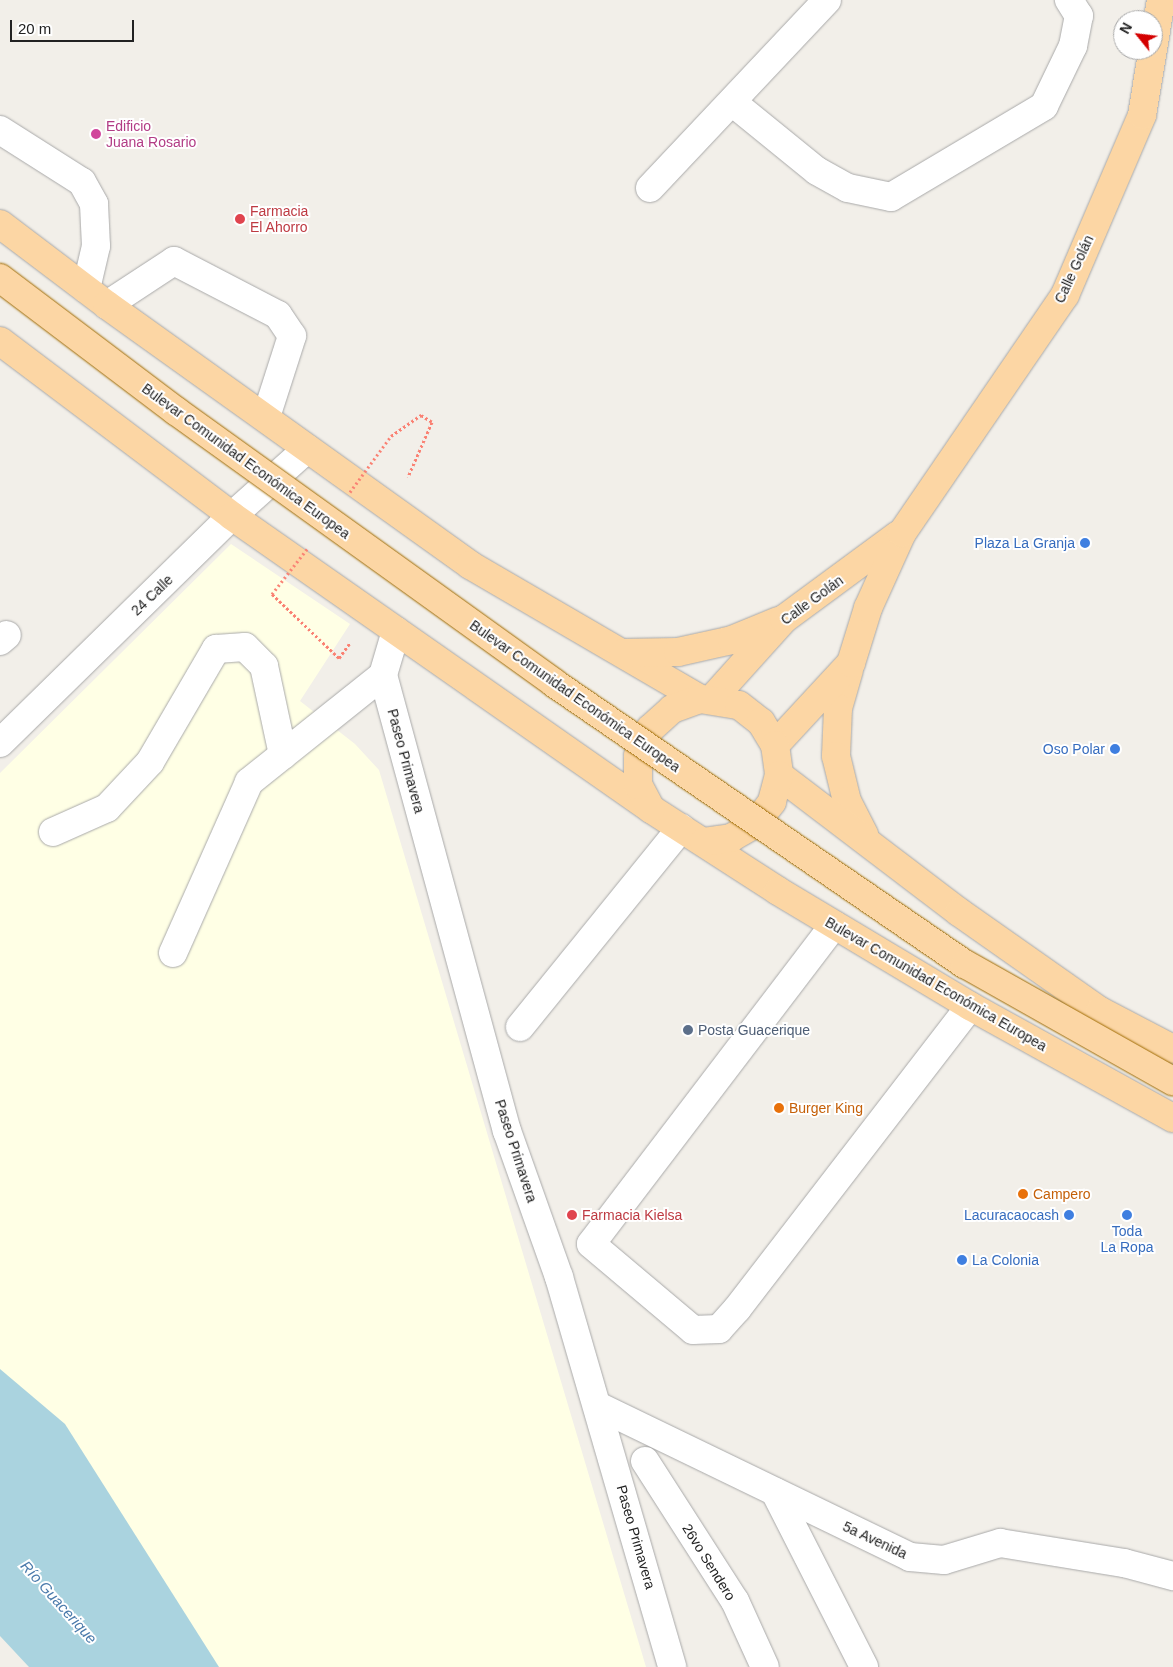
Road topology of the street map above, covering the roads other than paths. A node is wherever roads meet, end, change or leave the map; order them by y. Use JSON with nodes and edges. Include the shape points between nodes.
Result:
{"nodes":[{"id":1,"x":827,"y":0,"type":"edge"},
{"id":2,"x":1069,"y":0,"type":"edge"},
{"id":3,"x":1161,"y":0,"type":"edge"},
{"id":4,"x":732,"y":102,"type":"junction"},
{"id":5,"x":0,"y":130,"type":"edge"},
{"id":6,"x":650,"y":188,"type":"dead end"},
{"id":7,"x":0,"y":224,"type":"edge"},
{"id":8,"x":0,"y":278,"type":"edge"},
{"id":9,"x":97,"y":297,"type":"junction"},
{"id":10,"x":0,"y":341,"type":"edge"},
{"id":11,"x":266,"y":417,"type":"junction"},
{"id":12,"x":307,"y":449,"type":"junction"},
{"id":13,"x":232,"y":516,"type":"junction"},
{"id":14,"x":902,"y":533,"type":"junction"},
{"id":15,"x":784,"y":619,"type":"junction"},
{"id":16,"x":396,"y":631,"type":"junction"},
{"id":17,"x":621,"y":653,"type":"junction"},
{"id":18,"x":851,"y":663,"type":"junction"},
{"id":19,"x":383,"y":675,"type":"junction"},
{"id":20,"x":706,"y":699,"type":"junction"},
{"id":21,"x":0,"y":743,"type":"edge"},
{"id":22,"x":775,"y":745,"type":"junction"},
{"id":23,"x":283,"y":755,"type":"junction"},
{"id":24,"x":779,"y":774,"type":"junction"},
{"id":25,"x":651,"y":809,"type":"junction"},
{"id":26,"x":681,"y":828,"type":"junction"},
{"id":27,"x":53,"y":832,"type":"dead end"},
{"id":28,"x":704,"y":842,"type":"junction"},
{"id":29,"x":868,"y":843,"type":"junction"},
{"id":30,"x":834,"y":925,"type":"junction"},
{"id":31,"x":173,"y":954,"type":"dead end"},
{"id":32,"x":970,"y":1006,"type":"junction"},
{"id":33,"x":520,"y":1027,"type":"dead end"},
{"id":34,"x":1173,"y":1049,"type":"edge"},
{"id":35,"x":1173,"y":1081,"type":"edge"},
{"id":36,"x":1173,"y":1118,"type":"edge"},
{"id":37,"x":591,"y":1244,"type":"junction"},
{"id":38,"x":560,"y":1277,"type":"junction"},
{"id":39,"x":598,"y":1406,"type":"junction"},
{"id":40,"x":678,"y":1445,"type":"junction"},
{"id":41,"x":645,"y":1462,"type":"junction"},
{"id":42,"x":775,"y":1492,"type":"junction"},
{"id":43,"x":625,"y":1503,"type":"junction"},
{"id":44,"x":1173,"y":1576,"type":"edge"},
{"id":45,"x":665,"y":1665,"type":"edge"},
{"id":46,"x":765,"y":1667,"type":"edge"},
{"id":47,"x":864,"y":1667,"type":"edge"}],
"edges":[{"from":1,"to":4,"type":"street"},
{"from":2,"to":4,"type":"street","via":[[1079,16],[1073,46],[1044,106],[891,197],[848,188],[817,171]]},
{"from":3,"to":14,"type":"main road","name":"Calle Golán","via":[[1142,115],[1065,295]]},
{"from":4,"to":6,"type":"street"},
{"from":5,"to":9,"type":"street","via":[[82,182],[94,204]]},
{"from":7,"to":9,"type":"main road"},
{"from":8,"to":35,"type":"main road","name":"Bulevar Comunidad Económica Europea","bridge":true,"via":[[184,417],[578,700],[965,964]]},
{"from":9,"to":11,"type":"main road"},
{"from":9,"to":11,"type":"street","via":[[174,261],[278,315],[292,336]]},
{"from":10,"to":13,"type":"main road"},
{"from":11,"to":12,"type":"main road"},
{"from":12,"to":13,"type":"street","name":"24 Calle"},
{"from":12,"to":17,"type":"main road","via":[[470,565]]},
{"from":13,"to":16,"type":"main road"},
{"from":13,"to":21,"type":"street","name":"24 Calle"},
{"from":14,"to":15,"type":"main road","name":"Calle Golán"},
{"from":14,"to":18,"type":"main road","name":"Calle Golán","via":[[868,608]]},
{"from":15,"to":17,"type":"main road","via":[[732,640],[678,652]]},
{"from":15,"to":20,"type":"main road","name":"Calle Golán"},
{"from":16,"to":19,"type":"street"},
{"from":16,"to":25,"type":"main road"},
{"from":17,"to":20,"type":"main road"},
{"from":18,"to":22,"type":"main road","name":"Calle Golán"},
{"from":18,"to":29,"type":"main road","via":[[838,708],[836,756],[847,801]]},
{"from":19,"to":23,"type":"street"},
{"from":19,"to":38,"type":"street","name":"Paseo Primavera","via":[[507,1131]]},
{"from":20,"to":22,"type":"main road","via":[[739,705],[761,722]]},
{"from":20,"to":25,"type":"main road","via":[[672,709],[650,729],[638,756],[638,786]]},
{"from":22,"to":24,"type":"main road"},
{"from":23,"to":27,"type":"street","via":[[264,666],[245,647],[216,649],[150,762],[107,808]]},
{"from":23,"to":31,"type":"street","via":[[249,782]]},
{"from":24,"to":28,"type":"main road","via":[[772,802],[755,824],[731,838]]},
{"from":24,"to":29,"type":"main road"},
{"from":25,"to":26,"type":"main road"},
{"from":26,"to":28,"type":"main road"},
{"from":26,"to":33,"type":"street"},
{"from":28,"to":30,"type":"main road","name":"Bulevar Comunidad Económica Europea"},
{"from":29,"to":34,"type":"main road","via":[[959,912],[1100,1010]]},
{"from":30,"to":32,"type":"main road","name":"Bulevar Comunidad Económica Europea"},
{"from":30,"to":37,"type":"street"},
{"from":32,"to":36,"type":"main road","name":"Bulevar Comunidad Económica Europea"},
{"from":32,"to":37,"type":"street","via":[[719,1329],[693,1330]]},
{"from":37,"to":38,"type":"street"},
{"from":38,"to":39,"type":"street","name":"Paseo Primavera"},
{"from":39,"to":40,"type":"street","name":"5a Avenida"},
{"from":39,"to":43,"type":"street","name":"Paseo Primavera"},
{"from":40,"to":41,"type":"street","via":[[660,1450]]},
{"from":40,"to":42,"type":"street","name":"5a Avenida"},
{"from":41,"to":43,"type":"street","via":[[633,1478]]},
{"from":41,"to":46,"type":"street","name":"26vo Sendero","via":[[734,1601]]},
{"from":42,"to":44,"type":"street","name":"5a Avenida","via":[[910,1557],[944,1560],[1000,1543],[1124,1563]]},
{"from":42,"to":47,"type":"street"},
{"from":43,"to":45,"type":"street","name":"Paseo Primavera"}]}
